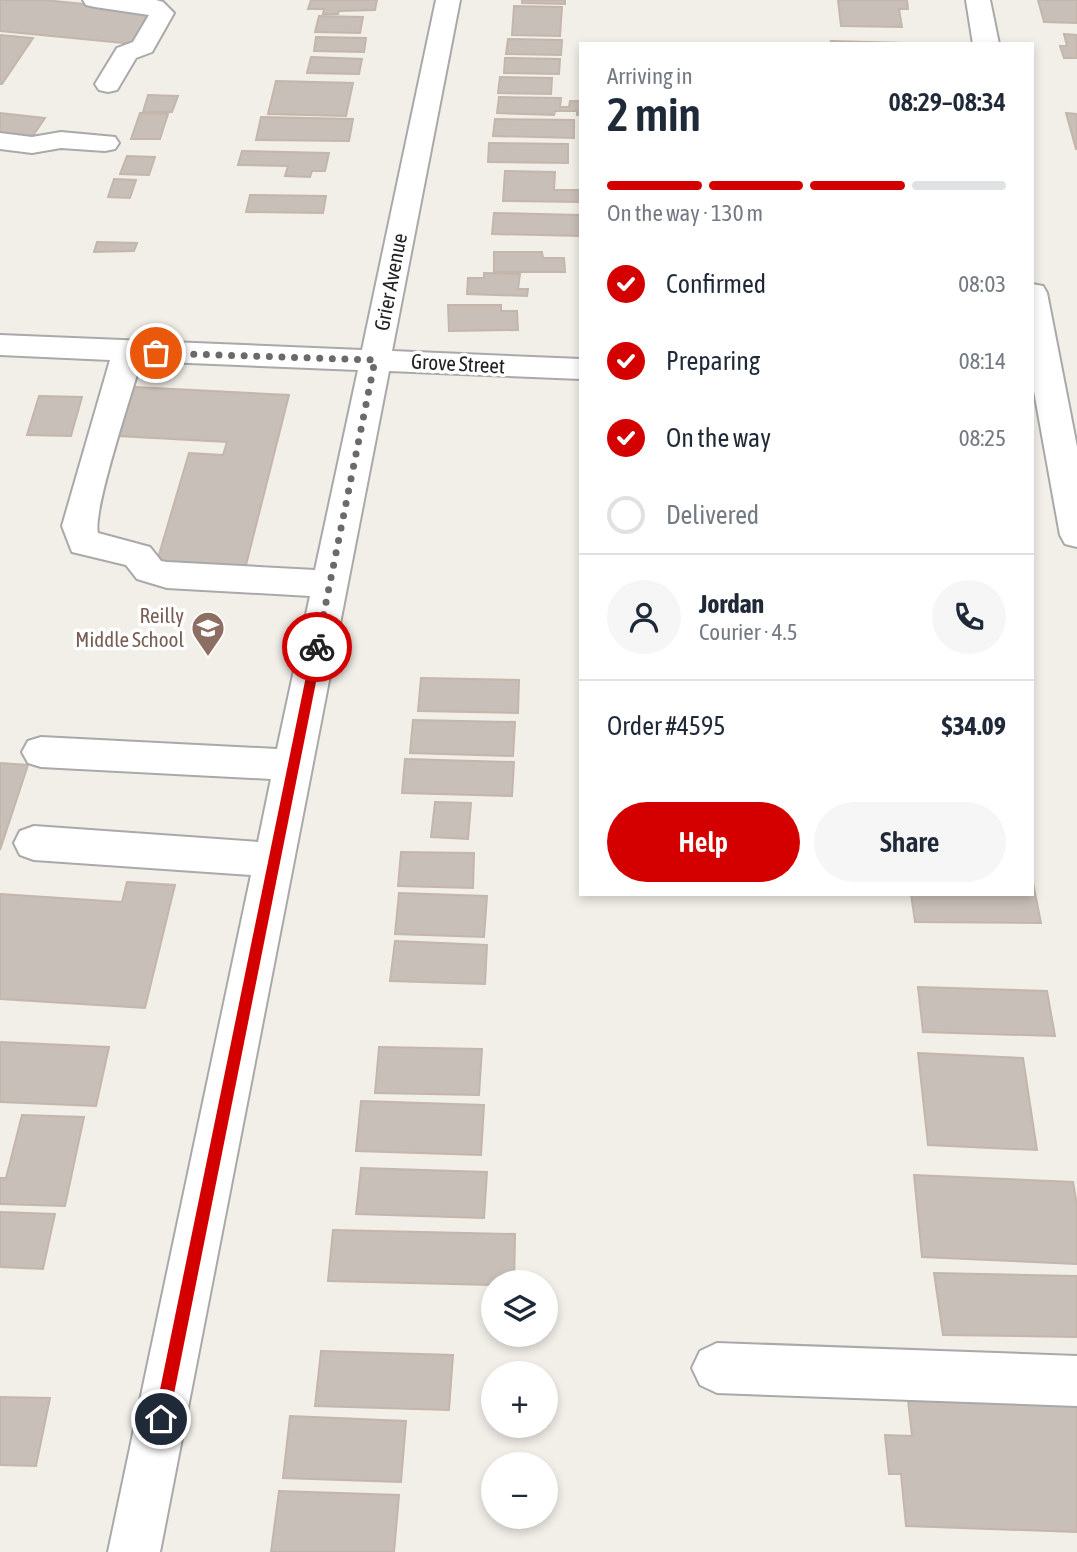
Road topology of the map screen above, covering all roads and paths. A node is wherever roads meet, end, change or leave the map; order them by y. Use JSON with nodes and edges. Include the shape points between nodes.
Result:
{"nodes":[{"id":1,"x":95,"y":0,"type":"edge"},
{"id":2,"x":448,"y":0,"type":"edge"},
{"id":3,"x":978,"y":0,"type":"edge"},
{"id":4,"x":986,"y":42,"type":"edge"},
{"id":5,"x":107,"y":84,"type":"dead end"},
{"id":6,"x":0,"y":141,"type":"edge"},
{"id":7,"x":105,"y":143,"type":"dead end"},
{"id":8,"x":1034,"y":302,"type":"edge"},
{"id":9,"x":0,"y":345,"type":"edge"},
{"id":10,"x":128,"y":352,"type":"junction"},
{"id":11,"x":375,"y":360,"type":"junction"},
{"id":12,"x":579,"y":369,"type":"edge"},
{"id":13,"x":1053,"y":391,"type":"edge"},
{"id":14,"x":1077,"y":535,"type":"edge"},
{"id":15,"x":330,"y":584,"type":"junction"},
{"id":16,"x":41,"y":752,"type":"dead end"},
{"id":17,"x":293,"y":765,"type":"junction"},
{"id":18,"x":34,"y":843,"type":"dead end"},
{"id":19,"x":274,"y":860,"type":"junction"},
{"id":20,"x":716,"y":1368,"type":"dead end"},
{"id":21,"x":1077,"y":1381,"type":"edge"},
{"id":22,"x":134,"y":1552,"type":"edge"}],
"edges":[{"from":1,"to":5,"type":"street","via":[[154,7],[162,13],[143,47],[126,53]]},
{"from":2,"to":11,"type":"street","name":"Grier Avenue"},
{"from":3,"to":4,"type":"street"},
{"from":6,"to":7,"type":"street"},
{"from":8,"to":13,"type":"street"},
{"from":9,"to":10,"type":"street","name":"Grove Street"},
{"from":10,"to":11,"type":"street","name":"Grove Street"},
{"from":10,"to":15,"type":"street","via":[[85,498],[79,526],[84,543],[138,556],[149,570],[167,575]]},
{"from":11,"to":12,"type":"street","name":"Grove Street"},
{"from":11,"to":15,"type":"street","name":"Grier Avenue"},
{"from":13,"to":14,"type":"street"},
{"from":15,"to":17,"type":"street","name":"Grier Avenue"},
{"from":16,"to":17,"type":"street"},
{"from":17,"to":19,"type":"street","name":"Grier Avenue"},
{"from":18,"to":19,"type":"street"},
{"from":19,"to":22,"type":"street","name":"Grier Avenue"},
{"from":20,"to":21,"type":"street"}]}
